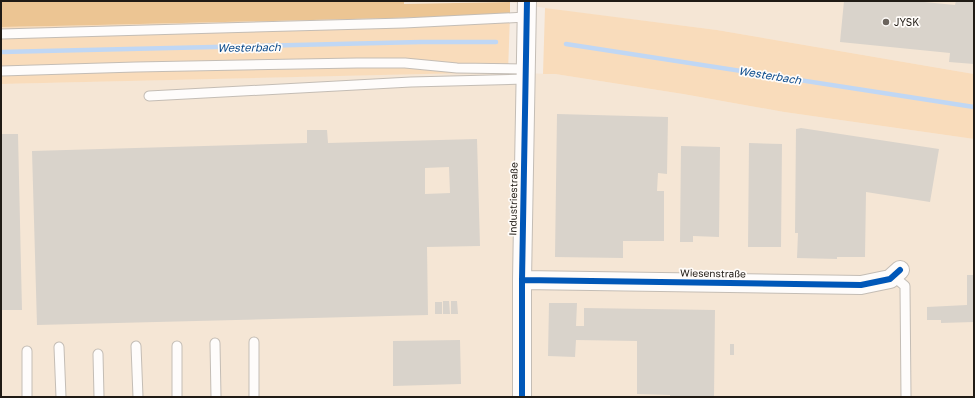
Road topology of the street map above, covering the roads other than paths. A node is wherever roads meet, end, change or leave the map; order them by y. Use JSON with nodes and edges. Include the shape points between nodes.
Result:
{"nodes":[{"id":1,"x":527,"y":9,"type":"edge"},
{"id":2,"x":1,"y":34,"type":"edge"},
{"id":3,"x":1,"y":71,"type":"edge"},
{"id":4,"x":525,"y":74,"type":"junction"},
{"id":5,"x":149,"y":96,"type":"dead end"},
{"id":6,"x":897,"y":273,"type":"joint"},
{"id":7,"x":522,"y":280,"type":"junction"},
{"id":8,"x":254,"y":342,"type":"dead end"},
{"id":9,"x":215,"y":343,"type":"dead end"},
{"id":10,"x":136,"y":346,"type":"dead end"},
{"id":11,"x":177,"y":346,"type":"dead end"},
{"id":12,"x":59,"y":347,"type":"dead end"},
{"id":13,"x":27,"y":351,"type":"dead end"},
{"id":14,"x":98,"y":354,"type":"dead end"},
{"id":15,"x":27,"y":397,"type":"edge"},
{"id":16,"x":61,"y":397,"type":"edge"},
{"id":17,"x":99,"y":397,"type":"edge"},
{"id":18,"x":138,"y":397,"type":"edge"},
{"id":19,"x":178,"y":397,"type":"edge"},
{"id":20,"x":216,"y":397,"type":"edge"},
{"id":21,"x":254,"y":397,"type":"edge"},
{"id":22,"x":522,"y":397,"type":"edge"},
{"id":23,"x":906,"y":397,"type":"edge"}],
"edges":[{"from":1,"to":2,"type":"lane","via":[[396,24]]},
{"from":1,"to":4,"type":"street","name":"Industriestraße"},
{"from":3,"to":4,"type":"lane","via":[[405,63]]},
{"from":4,"to":5,"type":"lane"},
{"from":4,"to":7,"type":"street","name":"Industriestraße"},
{"from":6,"to":7,"type":"street","name":"Wiesenstraße","via":[[890,279],[861,286]]},
{"from":6,"to":23,"type":"lane","name":"Wiesenstraße","via":[[905,286]]},
{"from":7,"to":22,"type":"street","name":"Industriestraße"},
{"from":8,"to":21,"type":"lane"},
{"from":9,"to":20,"type":"lane"},
{"from":10,"to":18,"type":"lane"},
{"from":11,"to":19,"type":"lane"},
{"from":12,"to":16,"type":"lane"},
{"from":13,"to":15,"type":"lane"},
{"from":14,"to":17,"type":"lane"}]}
